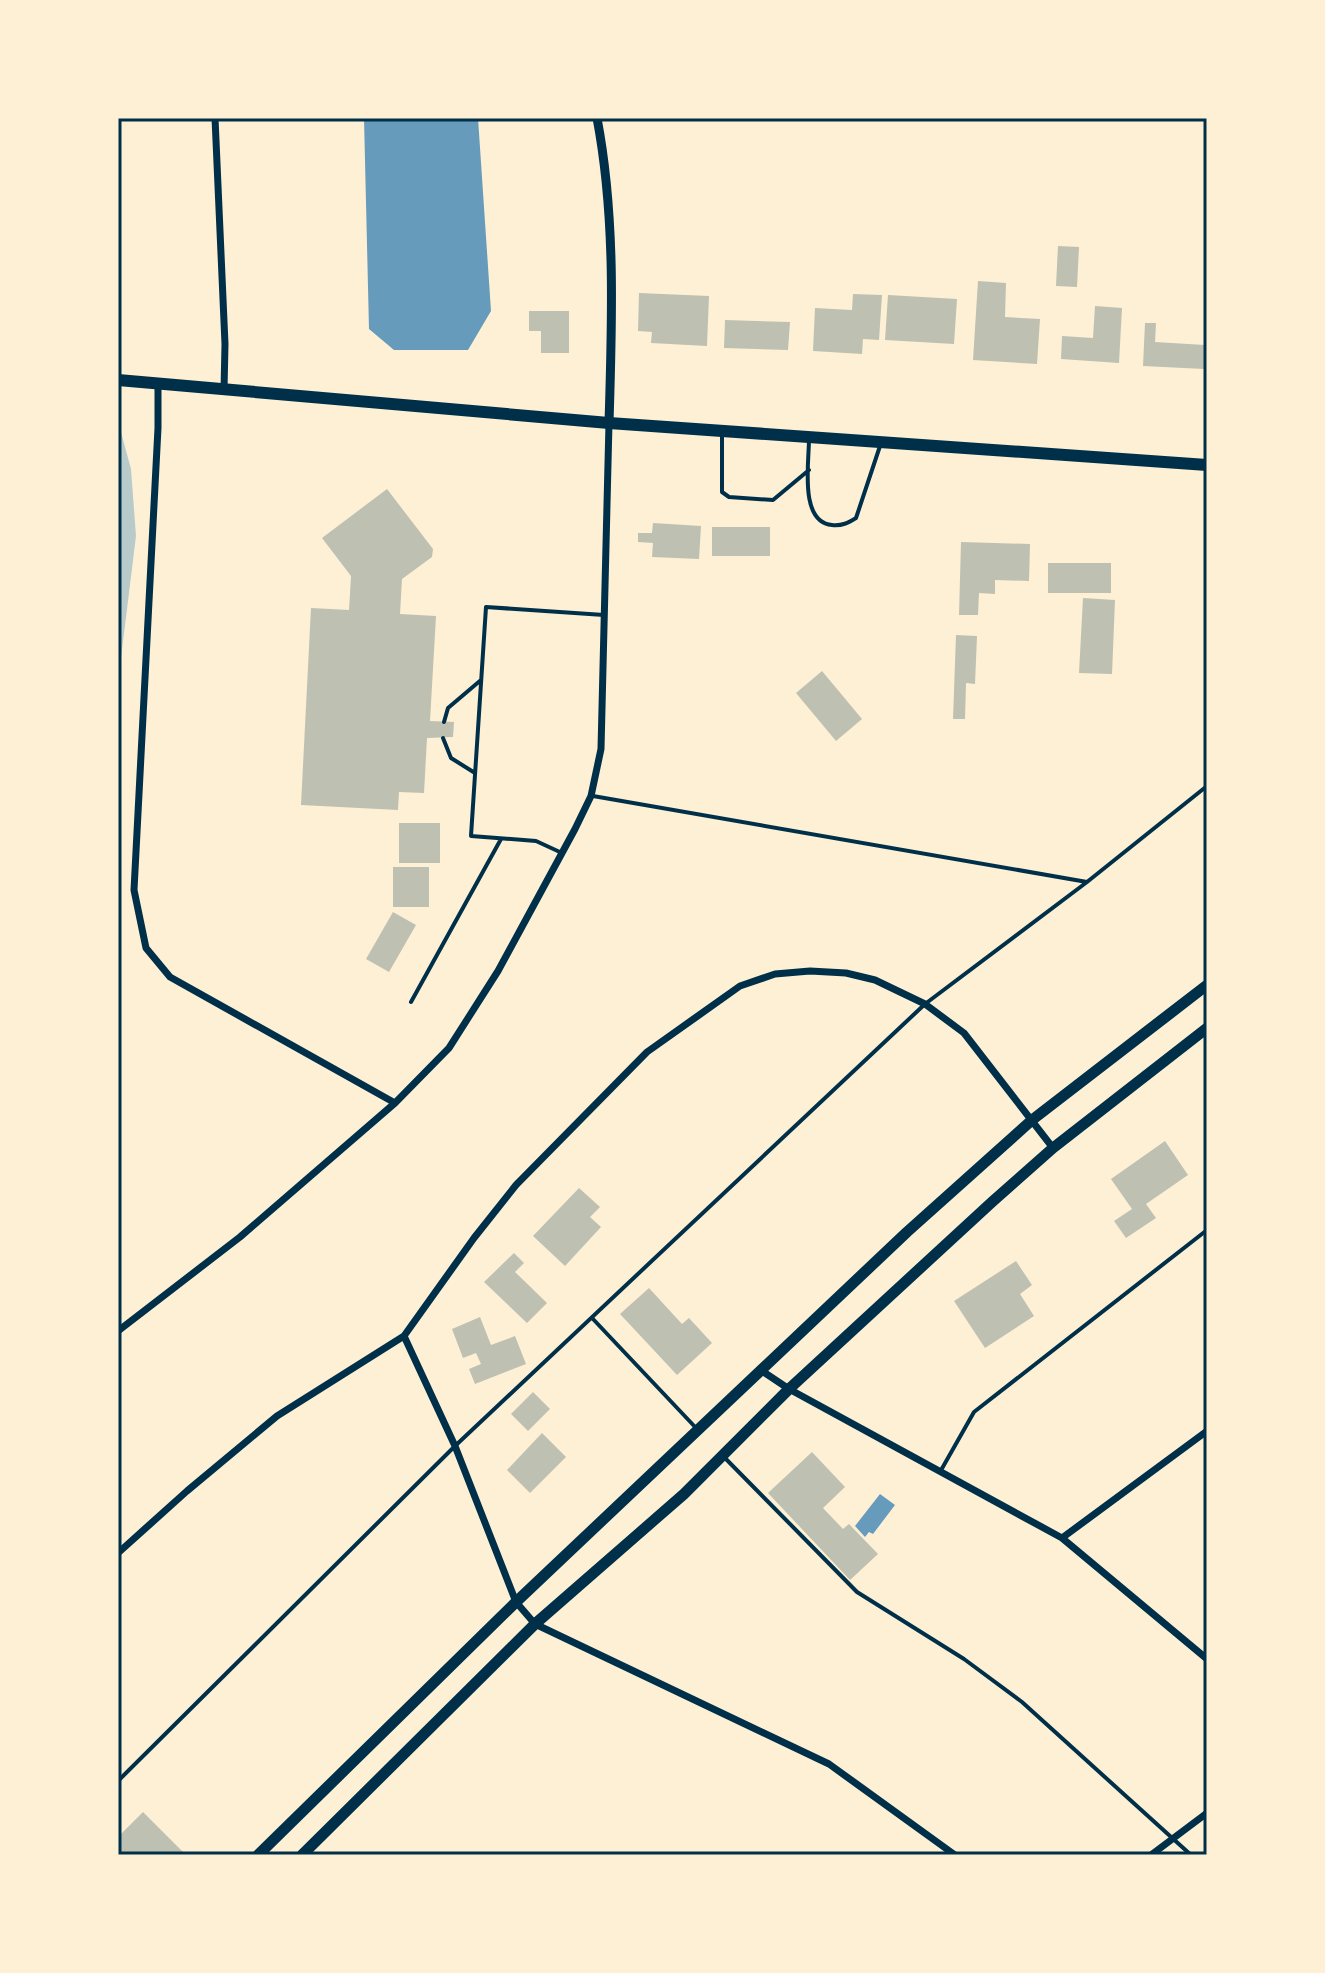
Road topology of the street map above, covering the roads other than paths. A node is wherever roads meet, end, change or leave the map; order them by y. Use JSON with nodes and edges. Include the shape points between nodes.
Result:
{"nodes":[{"id":1,"x":215,"y":118,"type":"edge"},
{"id":2,"x":597,"y":118,"type":"edge"},
{"id":3,"x":118,"y":380,"type":"edge"},
{"id":4,"x":158,"y":384,"type":"junction"},
{"id":5,"x":224,"y":390,"type":"junction"},
{"id":6,"x":609,"y":423,"type":"junction"},
{"id":7,"x":722,"y":431,"type":"junction"},
{"id":8,"x":809,"y":437,"type":"junction"},
{"id":9,"x":882,"y":442,"type":"junction"},
{"id":10,"x":1207,"y":465,"type":"edge"},
{"id":11,"x":809,"y":470,"type":"junction"},
{"id":12,"x":604,"y":615,"type":"junction"},
{"id":13,"x":481,"y":680,"type":"junction"},
{"id":14,"x":444,"y":722,"type":"dead end"},
{"id":15,"x":443,"y":738,"type":"dead end"},
{"id":16,"x":475,"y":773,"type":"junction"},
{"id":17,"x":1207,"y":786,"type":"edge"},
{"id":18,"x":591,"y":796,"type":"junction"},
{"id":19,"x":502,"y":838,"type":"junction"},
{"id":20,"x":562,"y":853,"type":"junction"},
{"id":21,"x":1087,"y":882,"type":"junction"},
{"id":22,"x":1207,"y":985,"type":"edge"},
{"id":23,"x":411,"y":1002,"type":"dead end"},
{"id":24,"x":925,"y":1004,"type":"junction"},
{"id":25,"x":1207,"y":1028,"type":"edge"},
{"id":26,"x":395,"y":1103,"type":"junction"},
{"id":27,"x":1032,"y":1120,"type":"junction"},
{"id":28,"x":1053,"y":1148,"type":"junction"},
{"id":29,"x":1207,"y":1230,"type":"edge"},
{"id":30,"x":593,"y":1318,"type":"junction"},
{"id":31,"x":118,"y":1331,"type":"edge"},
{"id":32,"x":404,"y":1336,"type":"junction"},
{"id":33,"x":762,"y":1371,"type":"junction"},
{"id":34,"x":789,"y":1389,"type":"junction"},
{"id":35,"x":699,"y":1430,"type":"junction"},
{"id":36,"x":1207,"y":1431,"type":"edge"},
{"id":37,"x":455,"y":1446,"type":"junction"},
{"id":38,"x":723,"y":1455,"type":"junction"},
{"id":39,"x":940,"y":1472,"type":"junction"},
{"id":40,"x":1062,"y":1538,"type":"junction"},
{"id":41,"x":118,"y":1552,"type":"edge"},
{"id":42,"x":516,"y":1602,"type":"junction"},
{"id":43,"x":535,"y":1624,"type":"junction"},
{"id":44,"x":1207,"y":1659,"type":"edge"},
{"id":45,"x":118,"y":1781,"type":"edge"},
{"id":46,"x":1207,"y":1813,"type":"edge"},
{"id":47,"x":1173,"y":1838,"type":"junction"},
{"id":48,"x":258,"y":1855,"type":"edge"},
{"id":49,"x":302,"y":1855,"type":"edge"},
{"id":50,"x":955,"y":1855,"type":"edge"},
{"id":51,"x":1151,"y":1855,"type":"edge"},
{"id":52,"x":1191,"y":1855,"type":"edge"}],
"edges":[{"from":1,"to":5,"type":"street"},
{"from":2,"to":6,"type":"street","via":[[610,251]]},
{"from":3,"to":4,"type":"main road"},
{"from":4,"to":5,"type":"main road"},
{"from":4,"to":26,"type":"street","via":[[134,890],[146,948],[170,977]]},
{"from":5,"to":6,"type":"main road"},
{"from":6,"to":7,"type":"main road"},
{"from":6,"to":12,"type":"street"},
{"from":7,"to":8,"type":"main road"},
{"from":7,"to":11,"type":"lane","via":[[722,492],[729,497],[773,500]]},
{"from":8,"to":9,"type":"main road"},
{"from":8,"to":11,"type":"lane"},
{"from":9,"to":10,"type":"main road"},
{"from":9,"to":11,"type":"lane","via":[[856,518],[847,524],[815,518],[809,505]]},
{"from":12,"to":13,"type":"lane","via":[[486,607]]},
{"from":12,"to":18,"type":"street","via":[[601,749]]},
{"from":13,"to":14,"type":"lane","via":[[448,708]]},
{"from":13,"to":16,"type":"lane"},
{"from":15,"to":16,"type":"lane","via":[[451,758]]},
{"from":16,"to":19,"type":"lane","via":[[471,836]]},
{"from":17,"to":21,"type":"lane"},
{"from":18,"to":20,"type":"street"},
{"from":18,"to":21,"type":"lane"},
{"from":19,"to":20,"type":"lane","via":[[536,841]]},
{"from":19,"to":23,"type":"lane"},
{"from":20,"to":26,"type":"street","via":[[449,1048]]},
{"from":21,"to":24,"type":"lane"},
{"from":22,"to":27,"type":"main road"},
{"from":24,"to":27,"type":"street","via":[[964,1033]]},
{"from":24,"to":30,"type":"lane"},
{"from":24,"to":32,"type":"street","via":[[875,980],[846,973],[775,974],[740,986],[647,1052],[516,1185]]},
{"from":25,"to":28,"type":"main road"},
{"from":26,"to":31,"type":"street","via":[[240,1237]]},
{"from":27,"to":28,"type":"street"},
{"from":27,"to":33,"type":"main road"},
{"from":28,"to":34,"type":"main road"},
{"from":29,"to":39,"type":"lane","via":[[974,1412]]},
{"from":30,"to":35,"type":"lane"},
{"from":30,"to":37,"type":"lane"},
{"from":32,"to":37,"type":"street"},
{"from":32,"to":41,"type":"street","via":[[277,1416]]},
{"from":33,"to":34,"type":"street"},
{"from":33,"to":35,"type":"main road"},
{"from":34,"to":38,"type":"main road"},
{"from":34,"to":39,"type":"street"},
{"from":35,"to":42,"type":"main road"},
{"from":36,"to":40,"type":"street"},
{"from":37,"to":42,"type":"street"},
{"from":37,"to":45,"type":"lane"},
{"from":38,"to":43,"type":"main road"},
{"from":38,"to":47,"type":"lane","via":[[857,1592],[1022,1702]]},
{"from":39,"to":40,"type":"street"},
{"from":40,"to":44,"type":"street"},
{"from":42,"to":43,"type":"street"},
{"from":42,"to":48,"type":"main road"},
{"from":43,"to":49,"type":"main road"},
{"from":43,"to":50,"type":"street","via":[[829,1764]]},
{"from":46,"to":47,"type":"street"},
{"from":47,"to":51,"type":"street"},
{"from":47,"to":52,"type":"lane"}]}
